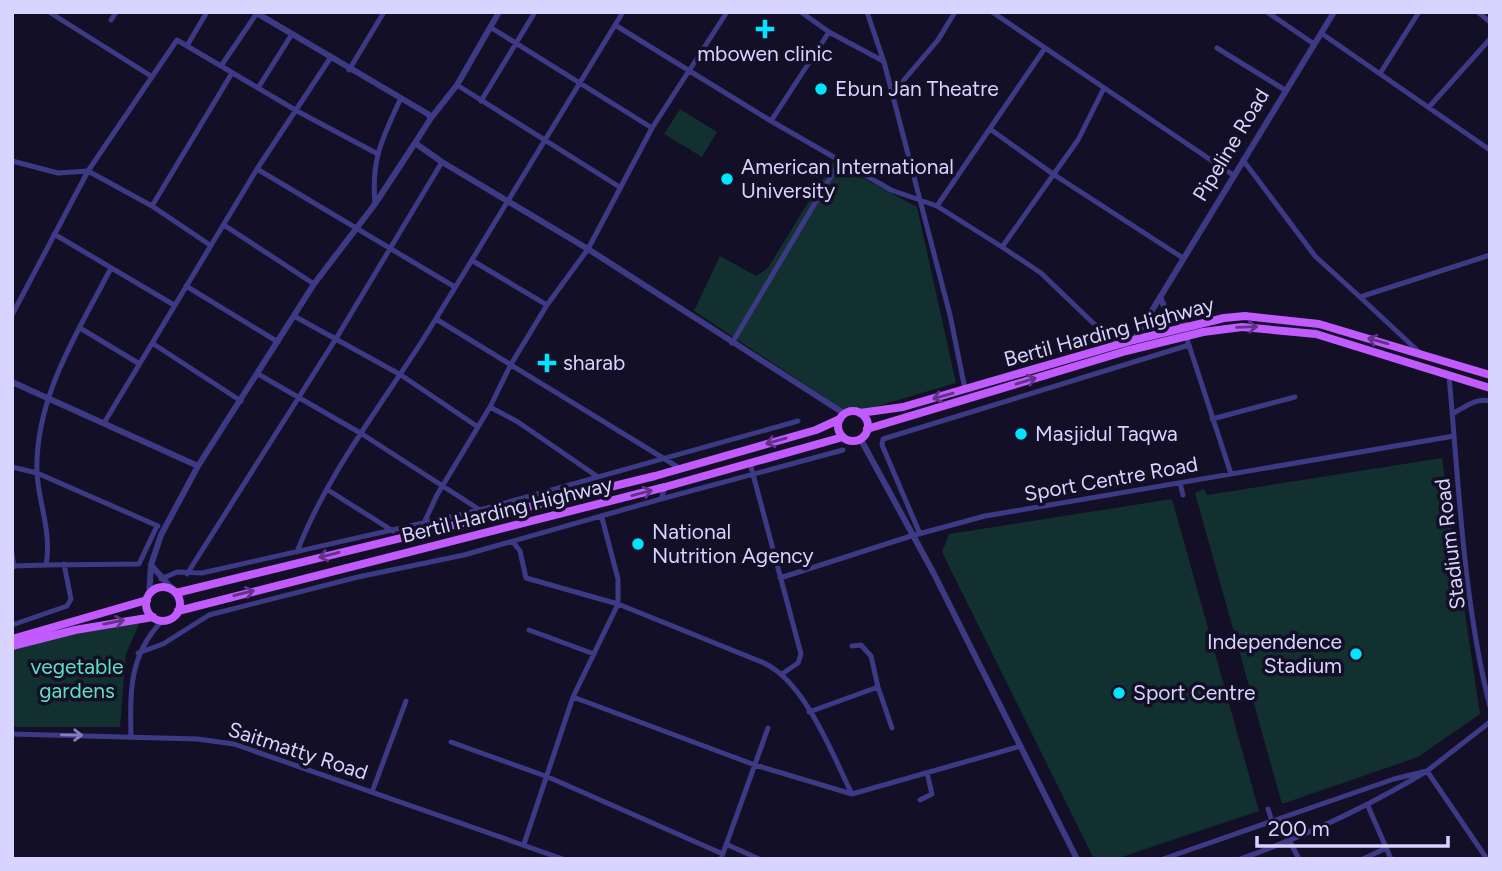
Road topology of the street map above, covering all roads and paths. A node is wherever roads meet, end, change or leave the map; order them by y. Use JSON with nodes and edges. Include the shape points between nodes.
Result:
{"nodes":[{"id":1,"x":49,"y":12,"type":"edge"},
{"id":2,"x":116,"y":12,"type":"edge"},
{"id":3,"x":207,"y":12,"type":"edge"},
{"id":4,"x":384,"y":12,"type":"edge"},
{"id":5,"x":499,"y":12,"type":"edge"},
{"id":6,"x":535,"y":12,"type":"edge"},
{"id":7,"x":623,"y":12,"type":"edge"},
{"id":8,"x":727,"y":12,"type":"edge"},
{"id":9,"x":801,"y":12,"type":"edge"},
{"id":10,"x":867,"y":12,"type":"edge"},
{"id":11,"x":955,"y":12,"type":"edge"},
{"id":12,"x":992,"y":12,"type":"edge"},
{"id":13,"x":1267,"y":12,"type":"edge"},
{"id":14,"x":1334,"y":12,"type":"edge"},
{"id":15,"x":1419,"y":12,"type":"edge"},
{"id":16,"x":256,"y":13,"type":"edge"},
{"id":17,"x":1481,"y":13,"type":"edge"},
{"id":18,"x":267,"y":15,"type":"edge"},
{"id":19,"x":111,"y":20,"type":"dead end"},
{"id":20,"x":1490,"y":22,"type":"edge"},
{"id":21,"x":615,"y":25,"type":"junction"},
{"id":22,"x":490,"y":27,"type":"junction"},
{"id":23,"x":829,"y":32,"type":"junction"},
{"id":24,"x":1321,"y":33,"type":"junction"},
{"id":25,"x":292,"y":34,"type":"junction"},
{"id":26,"x":1490,"y":39,"type":"edge"},
{"id":27,"x":516,"y":43,"type":"junction"},
{"id":28,"x":188,"y":44,"type":"junction"},
{"id":29,"x":1314,"y":44,"type":"junction"},
{"id":30,"x":1045,"y":48,"type":"junction"},
{"id":31,"x":1217,"y":48,"type":"dead end"},
{"id":32,"x":331,"y":57,"type":"junction"},
{"id":33,"x":884,"y":62,"type":"junction"},
{"id":34,"x":221,"y":66,"type":"junction"},
{"id":35,"x":349,"y":70,"type":"junction"},
{"id":36,"x":690,"y":70,"type":"junction"},
{"id":37,"x":1381,"y":72,"type":"junction"},
{"id":38,"x":232,"y":73,"type":"junction"},
{"id":39,"x":151,"y":76,"type":"junction"},
{"id":40,"x":579,"y":82,"type":"junction"},
{"id":41,"x":457,"y":85,"type":"junction"},
{"id":42,"x":258,"y":88,"type":"junction"},
{"id":43,"x":1104,"y":88,"type":"junction"},
{"id":44,"x":1285,"y":90,"type":"junction"},
{"id":45,"x":892,"y":94,"type":"junction"},
{"id":46,"x":400,"y":100,"type":"junction"},
{"id":47,"x":481,"y":101,"type":"junction"},
{"id":48,"x":1429,"y":107,"type":"junction"},
{"id":49,"x":297,"y":111,"type":"junction"},
{"id":50,"x":431,"y":118,"type":"junction"},
{"id":51,"x":771,"y":121,"type":"junction"},
{"id":52,"x":652,"y":128,"type":"junction"},
{"id":53,"x":990,"y":129,"type":"junction"},
{"id":54,"x":543,"y":140,"type":"junction"},
{"id":55,"x":415,"y":143,"type":"junction"},
{"id":56,"x":1489,"y":146,"type":"edge"},
{"id":57,"x":376,"y":153,"type":"junction"},
{"id":58,"x":1243,"y":160,"type":"junction"},
{"id":59,"x":12,"y":161,"type":"edge"},
{"id":60,"x":840,"y":161,"type":"junction"},
{"id":61,"x":442,"y":162,"type":"junction"},
{"id":62,"x":257,"y":169,"type":"junction"},
{"id":63,"x":88,"y":171,"type":"junction"},
{"id":64,"x":1053,"y":174,"type":"junction"},
{"id":65,"x":1233,"y":176,"type":"junction"},
{"id":66,"x":618,"y":186,"type":"junction"},
{"id":67,"x":919,"y":199,"type":"junction"},
{"id":68,"x":507,"y":200,"type":"junction"},
{"id":69,"x":375,"y":204,"type":"junction"},
{"id":70,"x":152,"y":206,"type":"junction"},
{"id":71,"x":937,"y":206,"type":"junction"},
{"id":72,"x":224,"y":225,"type":"junction"},
{"id":73,"x":355,"y":227,"type":"junction"},
{"id":74,"x":54,"y":234,"type":"junction"},
{"id":75,"x":210,"y":245,"type":"junction"},
{"id":76,"x":1002,"y":247,"type":"junction"},
{"id":77,"x":390,"y":248,"type":"junction"},
{"id":78,"x":588,"y":249,"type":"junction"},
{"id":79,"x":1490,"y":255,"type":"edge"},
{"id":80,"x":1183,"y":258,"type":"junction"},
{"id":81,"x":473,"y":261,"type":"junction"},
{"id":82,"x":111,"y":268,"type":"junction"},
{"id":83,"x":314,"y":284,"type":"junction"},
{"id":84,"x":186,"y":286,"type":"junction"},
{"id":85,"x":455,"y":286,"type":"junction"},
{"id":86,"x":1160,"y":297,"type":"junction"},
{"id":87,"x":1360,"y":297,"type":"junction"},
{"id":88,"x":174,"y":305,"type":"junction"},
{"id":89,"x":547,"y":305,"type":"junction"},
{"id":90,"x":12,"y":315,"type":"edge"},
{"id":91,"x":294,"y":316,"type":"junction"},
{"id":92,"x":436,"y":319,"type":"junction"},
{"id":93,"x":1188,"y":326,"type":"junction"},
{"id":94,"x":80,"y":328,"type":"junction"},
{"id":95,"x":1186,"y":336,"type":"junction"},
{"id":96,"x":337,"y":337,"type":"junction"},
{"id":97,"x":1134,"y":340,"type":"junction"},
{"id":98,"x":278,"y":342,"type":"junction"},
{"id":99,"x":152,"y":343,"type":"junction"},
{"id":100,"x":732,"y":343,"type":"junction"},
{"id":101,"x":1116,"y":345,"type":"junction"},
{"id":102,"x":1189,"y":345,"type":"junction"},
{"id":103,"x":1421,"y":354,"type":"junction"},
{"id":104,"x":138,"y":363,"type":"junction"},
{"id":105,"x":510,"y":366,"type":"junction"},
{"id":106,"x":258,"y":374,"type":"junction"},
{"id":107,"x":401,"y":375,"type":"junction"},
{"id":108,"x":1490,"y":375,"type":"edge"},
{"id":109,"x":1449,"y":376,"type":"junction"},
{"id":110,"x":12,"y":382,"type":"edge"},
{"id":111,"x":1490,"y":388,"type":"edge"},
{"id":112,"x":965,"y":389,"type":"junction"},
{"id":113,"x":298,"y":395,"type":"junction"},
{"id":114,"x":1295,"y":397,"type":"dead end"},
{"id":115,"x":46,"y":399,"type":"junction"},
{"id":116,"x":241,"y":401,"type":"junction"},
{"id":117,"x":1490,"y":401,"type":"edge"},
{"id":118,"x":490,"y":407,"type":"junction"},
{"id":119,"x":860,"y":413,"type":"junction"},
{"id":120,"x":1452,"y":414,"type":"junction"},
{"id":121,"x":842,"y":416,"type":"junction"},
{"id":122,"x":1212,"y":419,"type":"junction"},
{"id":123,"x":798,"y":421,"type":"dead end"},
{"id":124,"x":104,"y":424,"type":"junction"},
{"id":125,"x":478,"y":427,"type":"junction"},
{"id":126,"x":867,"y":429,"type":"junction"},
{"id":127,"x":362,"y":434,"type":"junction"},
{"id":128,"x":1454,"y":436,"type":"junction"},
{"id":129,"x":843,"y":437,"type":"junction"},
{"id":130,"x":860,"y":438,"type":"junction"},
{"id":131,"x":843,"y":450,"type":"dead end"},
{"id":132,"x":662,"y":459,"type":"junction"},
{"id":133,"x":750,"y":463,"type":"junction"},
{"id":134,"x":198,"y":466,"type":"junction"},
{"id":135,"x":12,"y":467,"type":"edge"},
{"id":136,"x":681,"y":468,"type":"junction"},
{"id":137,"x":37,"y":473,"type":"junction"},
{"id":138,"x":1231,"y":474,"type":"junction"},
{"id":139,"x":753,"y":475,"type":"junction"},
{"id":140,"x":598,"y":477,"type":"junction"},
{"id":141,"x":1180,"y":483,"type":"junction"},
{"id":142,"x":442,"y":486,"type":"junction"},
{"id":143,"x":665,"y":487,"type":"junction"},
{"id":144,"x":328,"y":491,"type":"junction"},
{"id":145,"x":1183,"y":495,"type":"dead end"},
{"id":146,"x":661,"y":499,"type":"junction"},
{"id":147,"x":480,"y":510,"type":"junction"},
{"id":148,"x":602,"y":518,"type":"junction"},
{"id":149,"x":424,"y":523,"type":"junction"},
{"id":150,"x":160,"y":528,"type":"junction"},
{"id":151,"x":393,"y":531,"type":"junction"},
{"id":152,"x":920,"y":534,"type":"junction"},
{"id":153,"x":911,"y":536,"type":"junction"},
{"id":154,"x":513,"y":542,"type":"junction"},
{"id":155,"x":297,"y":552,"type":"junction"},
{"id":156,"x":12,"y":554,"type":"edge"},
{"id":157,"x":46,"y":565,"type":"junction"},
{"id":158,"x":64,"y":565,"type":"junction"},
{"id":159,"x":151,"y":565,"type":"junction"},
{"id":160,"x":13,"y":566,"type":"edge"},
{"id":161,"x":187,"y":574,"type":"junction"},
{"id":162,"x":780,"y":578,"type":"junction"},
{"id":163,"x":161,"y":579,"type":"junction"},
{"id":164,"x":175,"y":592,"type":"junction"},
{"id":165,"x":148,"y":598,"type":"junction"},
{"id":166,"x":618,"y":604,"type":"junction"},
{"id":167,"x":178,"y":611,"type":"junction"},
{"id":168,"x":153,"y":617,"type":"junction"},
{"id":169,"x":162,"y":621,"type":"junction"},
{"id":170,"x":12,"y":625,"type":"edge"},
{"id":171,"x":529,"y":631,"type":"dead end"},
{"id":172,"x":12,"y":639,"type":"edge"},
{"id":173,"x":12,"y":646,"type":"edge"},
{"id":174,"x":852,"y":646,"type":"dead end"},
{"id":175,"x":138,"y":653,"type":"junction"},
{"id":176,"x":594,"y":654,"type":"junction"},
{"id":177,"x":782,"y":674,"type":"junction"},
{"id":178,"x":878,"y":687,"type":"junction"},
{"id":179,"x":1488,"y":696,"type":"edge"},
{"id":180,"x":573,"y":697,"type":"junction"},
{"id":181,"x":405,"y":701,"type":"dead end"},
{"id":182,"x":1490,"y":707,"type":"edge"},
{"id":183,"x":809,"y":712,"type":"junction"},
{"id":184,"x":1490,"y":722,"type":"edge"},
{"id":185,"x":768,"y":728,"type":"dead end"},
{"id":186,"x":892,"y":728,"type":"dead end"},
{"id":187,"x":12,"y":734,"type":"edge"},
{"id":188,"x":131,"y":737,"type":"junction"},
{"id":189,"x":451,"y":742,"type":"dead end"},
{"id":190,"x":1021,"y":746,"type":"junction"},
{"id":191,"x":755,"y":765,"type":"junction"},
{"id":192,"x":1427,"y":771,"type":"junction"},
{"id":193,"x":926,"y":773,"type":"junction"},
{"id":194,"x":548,"y":778,"type":"junction"},
{"id":195,"x":372,"y":792,"type":"junction"},
{"id":196,"x":852,"y":794,"type":"junction"},
{"id":197,"x":920,"y":800,"type":"dead end"},
{"id":198,"x":1368,"y":806,"type":"junction"},
{"id":199,"x":1268,"y":810,"type":"dead end"},
{"id":200,"x":1272,"y":821,"type":"junction"},
{"id":201,"x":1290,"y":842,"type":"junction"},
{"id":202,"x":524,"y":844,"type":"junction"},
{"id":203,"x":726,"y":844,"type":"junction"},
{"id":204,"x":1386,"y":848,"type":"junction"},
{"id":205,"x":722,"y":856,"type":"edge"},
{"id":206,"x":563,"y":859,"type":"edge"},
{"id":207,"x":759,"y":859,"type":"edge"},
{"id":208,"x":1077,"y":859,"type":"edge"},
{"id":209,"x":1163,"y":859,"type":"edge"},
{"id":210,"x":1240,"y":859,"type":"edge"},
{"id":211,"x":1299,"y":859,"type":"edge"},
{"id":212,"x":1363,"y":859,"type":"edge"},
{"id":213,"x":1391,"y":859,"type":"edge"},
{"id":214,"x":1487,"y":859,"type":"edge"}],
"edges":[{"from":1,"to":39,"type":"street"},
{"from":2,"to":19,"type":"street"},
{"from":3,"to":28,"type":"street"},
{"from":4,"to":35,"type":"street"},
{"from":5,"to":22,"type":"street"},
{"from":6,"to":27,"type":"street"},
{"from":7,"to":21,"type":"street"},
{"from":8,"to":36,"type":"street"},
{"from":9,"to":23,"type":"street"},
{"from":10,"to":33,"type":"street"},
{"from":11,"to":45,"type":"street"},
{"from":12,"to":30,"type":"street"},
{"from":13,"to":29,"type":"street"},
{"from":14,"to":24,"type":"street","name":"Pipeline Road"},
{"from":15,"to":37,"type":"street"},
{"from":16,"to":18,"type":"street"},
{"from":16,"to":34,"type":"street"},
{"from":17,"to":20,"type":"street"},
{"from":18,"to":25,"type":"street"},
{"from":21,"to":36,"type":"street"},
{"from":21,"to":40,"type":"street"},
{"from":22,"to":27,"type":"street"},
{"from":22,"to":41,"type":"street"},
{"from":23,"to":33,"type":"street"},
{"from":23,"to":51,"type":"street"},
{"from":24,"to":29,"type":"street","name":"Pipeline Road"},
{"from":24,"to":37,"type":"street"},
{"from":25,"to":32,"type":"street"},
{"from":25,"to":42,"type":"street"},
{"from":26,"to":48,"type":"street"},
{"from":27,"to":40,"type":"street"},
{"from":27,"to":47,"type":"street"},
{"from":28,"to":34,"type":"street"},
{"from":28,"to":39,"type":"street","via":[[176,40]]},
{"from":29,"to":44,"type":"street","name":"Pipeline Road"},
{"from":30,"to":43,"type":"street"},
{"from":30,"to":53,"type":"street"},
{"from":31,"to":44,"type":"street"},
{"from":32,"to":35,"type":"street"},
{"from":32,"to":49,"type":"street"},
{"from":33,"to":45,"type":"street"},
{"from":34,"to":38,"type":"street"},
{"from":35,"to":46,"type":"street"},
{"from":36,"to":51,"type":"street"},
{"from":36,"to":52,"type":"street"},
{"from":37,"to":48,"type":"street"},
{"from":38,"to":42,"type":"street"},
{"from":38,"to":70,"type":"street"},
{"from":39,"to":63,"type":"street"},
{"from":40,"to":52,"type":"street"},
{"from":40,"to":54,"type":"street"},
{"from":41,"to":47,"type":"street"},
{"from":41,"to":50,"type":"street"},
{"from":42,"to":49,"type":"street"},
{"from":43,"to":64,"type":"street"},
{"from":43,"to":65,"type":"street"},
{"from":44,"to":58,"type":"street","name":"Pipeline Road"},
{"from":45,"to":67,"type":"street"},
{"from":46,"to":50,"type":"street"},
{"from":46,"to":57,"type":"street"},
{"from":47,"to":54,"type":"street"},
{"from":48,"to":56,"type":"street"},
{"from":49,"to":57,"type":"street"},
{"from":49,"to":62,"type":"street"},
{"from":50,"to":55,"type":"street"},
{"from":51,"to":60,"type":"street"},
{"from":52,"to":66,"type":"street"},
{"from":53,"to":64,"type":"street"},
{"from":53,"to":71,"type":"street"},
{"from":54,"to":66,"type":"street"},
{"from":54,"to":68,"type":"street"},
{"from":55,"to":61,"type":"street"},
{"from":55,"to":69,"type":"street"},
{"from":57,"to":69,"type":"street","via":[[372,178]]},
{"from":58,"to":65,"type":"street","name":"Pipeline Road"},
{"from":58,"to":87,"type":"street","via":[[1315,256]]},
{"from":59,"to":63,"type":"street","via":[[58,173]]},
{"from":60,"to":67,"type":"street","via":[[891,190]]},
{"from":60,"to":100,"type":"street"},
{"from":61,"to":68,"type":"street"},
{"from":61,"to":77,"type":"street"},
{"from":62,"to":72,"type":"street"},
{"from":62,"to":73,"type":"street"},
{"from":63,"to":70,"type":"street"},
{"from":63,"to":74,"type":"street"},
{"from":64,"to":76,"type":"street"},
{"from":64,"to":80,"type":"street"},
{"from":65,"to":80,"type":"street","name":"Pipeline Road"},
{"from":66,"to":78,"type":"street"},
{"from":67,"to":71,"type":"street"},
{"from":67,"to":112,"type":"street"},
{"from":68,"to":78,"type":"street"},
{"from":68,"to":81,"type":"street"},
{"from":69,"to":73,"type":"street"},
{"from":70,"to":75,"type":"street"},
{"from":71,"to":76,"type":"street"},
{"from":72,"to":75,"type":"street"},
{"from":72,"to":83,"type":"street"},
{"from":73,"to":77,"type":"street"},
{"from":73,"to":83,"type":"street"},
{"from":74,"to":82,"type":"street"},
{"from":74,"to":90,"type":"street"},
{"from":75,"to":84,"type":"street"},
{"from":76,"to":101,"type":"street","via":[[1041,273]]},
{"from":77,"to":85,"type":"street"},
{"from":77,"to":96,"type":"street"},
{"from":78,"to":89,"type":"street"},
{"from":78,"to":100,"type":"street"},
{"from":79,"to":87,"type":"street"},
{"from":80,"to":86,"type":"street","name":"Pipeline Road"},
{"from":81,"to":85,"type":"street"},
{"from":81,"to":89,"type":"street"},
{"from":82,"to":88,"type":"street"},
{"from":82,"to":94,"type":"street"},
{"from":83,"to":91,"type":"street"},
{"from":84,"to":88,"type":"street"},
{"from":84,"to":98,"type":"street"},
{"from":85,"to":92,"type":"street"},
{"from":86,"to":93,"type":"street","via":[[1168,315]]},
{"from":86,"to":97,"type":"street","name":"Pipeline Road"},
{"from":87,"to":103,"type":"street"},
{"from":88,"to":99,"type":"street"},
{"from":89,"to":105,"type":"street"},
{"from":91,"to":96,"type":"street"},
{"from":91,"to":98,"type":"street"},
{"from":92,"to":105,"type":"street"},
{"from":92,"to":107,"type":"street"},
{"from":93,"to":97,"type":"main road","name":"Bertil Harding Highway"},
{"from":103,"to":93,"type":"main road","name":"Bertil Harding Highway","one_way":true,"via":[[1319,324],[1279,318],[1224,318]]},
{"from":94,"to":104,"type":"street"},
{"from":94,"to":115,"type":"street"},
{"from":95,"to":102,"type":"street"},
{"from":95,"to":109,"type":"main road","name":"Bertil Harding Highway","one_way":true,"via":[[1242,327],[1291,330],[1333,338]]},
{"from":126,"to":95,"type":"main road","name":"Bertil Harding Highway","one_way":true},
{"from":96,"to":107,"type":"street"},
{"from":96,"to":113,"type":"street"},
{"from":97,"to":101,"type":"main road","name":"Bertil Harding Highway"},
{"from":98,"to":106,"type":"street"},
{"from":99,"to":104,"type":"street"},
{"from":99,"to":116,"type":"street"},
{"from":100,"to":121,"type":"street"},
{"from":101,"to":112,"type":"main road","name":"Bertil Harding Highway"},
{"from":102,"to":122,"type":"street"},
{"from":102,"to":152,"type":"street","via":[[883,439]]},
{"from":103,"to":108,"type":"main road","name":"Bertil Harding Highway"},
{"from":104,"to":124,"type":"street"},
{"from":105,"to":118,"type":"street"},
{"from":105,"to":132,"type":"street"},
{"from":106,"to":113,"type":"street"},
{"from":106,"to":116,"type":"street"},
{"from":107,"to":125,"type":"street"},
{"from":107,"to":127,"type":"street"},
{"from":109,"to":111,"type":"main road","name":"Bertil Harding Highway"},
{"from":109,"to":120,"type":"street","name":"Stadium Road"},
{"from":110,"to":115,"type":"street"},
{"from":112,"to":119,"type":"main road","name":"Bertil Harding Highway","one_way":true,"via":[[903,407]]},
{"from":113,"to":127,"type":"street"},
{"from":113,"to":161,"type":"street"},
{"from":114,"to":122,"type":"street"},
{"from":115,"to":124,"type":"street"},
{"from":115,"to":137,"type":"street"},
{"from":116,"to":134,"type":"street"},
{"from":117,"to":120,"type":"street","via":[[1470,404]]},
{"from":118,"to":125,"type":"street"},
{"from":118,"to":140,"type":"street"},
{"from":119,"to":121,"type":"main road"},
{"from":119,"to":126,"type":"main road"},
{"from":120,"to":128,"type":"street","name":"Stadium Road"},
{"from":121,"to":129,"type":"main road","via":[[838,426]]},
{"from":121,"to":136,"type":"main road","name":"Bertil Harding Highway","one_way":true,"via":[[816,430]]},
{"from":122,"to":138,"type":"street"},
{"from":123,"to":132,"type":"street"},
{"from":124,"to":134,"type":"street"},
{"from":125,"to":142,"type":"street"},
{"from":126,"to":130,"type":"main road"},
{"from":127,"to":142,"type":"street"},
{"from":127,"to":144,"type":"street"},
{"from":128,"to":138,"type":"street","name":"Sport Centre Road"},
{"from":128,"to":179,"type":"street","name":"Stadium Road","via":[[1474,620]]},
{"from":129,"to":130,"type":"main road"},
{"from":129,"to":133,"type":"main road","name":"Bertil Harding Highway"},
{"from":130,"to":153,"type":"street"},
{"from":131,"to":139,"type":"street"},
{"from":132,"to":136,"type":"street"},
{"from":132,"to":140,"type":"street"},
{"from":133,"to":139,"type":"street"},
{"from":133,"to":143,"type":"main road","name":"Bertil Harding Highway"},
{"from":134,"to":150,"type":"street"},
{"from":135,"to":137,"type":"street"},
{"from":136,"to":164,"type":"main road","name":"Bertil Harding Highway","one_way":true},
{"from":137,"to":150,"type":"street"},
{"from":137,"to":157,"type":"street","via":[[48,540]]},
{"from":138,"to":141,"type":"street","name":"Sport Centre Road"},
{"from":139,"to":146,"type":"street"},
{"from":139,"to":162,"type":"street"},
{"from":140,"to":147,"type":"street"},
{"from":141,"to":145,"type":"street"},
{"from":141,"to":152,"type":"street","name":"Sport Centre Road","via":[[985,516]]},
{"from":142,"to":147,"type":"street"},
{"from":142,"to":149,"type":"street"},
{"from":143,"to":146,"type":"street"},
{"from":167,"to":143,"type":"main road","name":"Bertil Harding Highway","one_way":true},
{"from":144,"to":151,"type":"street"},
{"from":144,"to":155,"type":"street"},
{"from":146,"to":148,"type":"street"},
{"from":147,"to":149,"type":"street"},
{"from":148,"to":154,"type":"street"},
{"from":148,"to":166,"type":"street","via":[[618,579]]},
{"from":149,"to":151,"type":"street"},
{"from":150,"to":158,"type":"street","via":[[139,564]]},
{"from":150,"to":159,"type":"street"},
{"from":151,"to":155,"type":"street"},
{"from":152,"to":153,"type":"street","name":"Sport Centre Road"},
{"from":153,"to":162,"type":"street","name":"Sport Centre Road"},
{"from":153,"to":190,"type":"street"},
{"from":154,"to":166,"type":"street","via":[[520,551],[526,578]]},
{"from":154,"to":175,"type":"street","via":[[209,615],[163,644]]},
{"from":155,"to":161,"type":"street"},
{"from":156,"to":160,"type":"street"},
{"from":157,"to":158,"type":"street"},
{"from":157,"to":160,"type":"street"},
{"from":158,"to":170,"type":"street","via":[[71,600],[67,606]]},
{"from":159,"to":163,"type":"street"},
{"from":159,"to":165,"type":"street"},
{"from":161,"to":163,"type":"street","via":[[177,572]]},
{"from":162,"to":177,"type":"street","via":[[801,654],[798,663]]},
{"from":163,"to":164,"type":"street"},
{"from":164,"to":165,"type":"main road","via":[[160,588]]},
{"from":164,"to":167,"type":"main road"},
{"from":165,"to":168,"type":"main road","via":[[147,609]]},
{"from":165,"to":172,"type":"main road"},
{"from":166,"to":176,"type":"street"},
{"from":166,"to":177,"type":"street"},
{"from":167,"to":169,"type":"main road"},
{"from":168,"to":169,"type":"main road"},
{"from":173,"to":168,"type":"main road","one_way":true},
{"from":169,"to":175,"type":"street"},
{"from":171,"to":176,"type":"street"},
{"from":174,"to":178,"type":"street","via":[[866,649]]},
{"from":175,"to":188,"type":"street","via":[[132,670]]},
{"from":176,"to":180,"type":"street"},
{"from":177,"to":183,"type":"street"},
{"from":178,"to":183,"type":"street"},
{"from":178,"to":186,"type":"street"},
{"from":179,"to":182,"type":"street","name":"Stadium Road"},
{"from":180,"to":191,"type":"street"},
{"from":180,"to":194,"type":"street"},
{"from":181,"to":195,"type":"street"},
{"from":183,"to":196,"type":"street"},
{"from":184,"to":192,"type":"street"},
{"from":185,"to":191,"type":"street"},
{"from":187,"to":188,"type":"street","name":"Saitmatty Road","one_way":true},
{"from":188,"to":195,"type":"street","name":"Saitmatty Road","via":[[234,744]]},
{"from":189,"to":194,"type":"street"},
{"from":190,"to":193,"type":"street"},
{"from":190,"to":208,"type":"street"},
{"from":191,"to":196,"type":"street"},
{"from":191,"to":203,"type":"street"},
{"from":192,"to":198,"type":"street"},
{"from":192,"to":200,"type":"street"},
{"from":192,"to":214,"type":"street"},
{"from":193,"to":196,"type":"street"},
{"from":193,"to":197,"type":"street","via":[[932,794]]},
{"from":194,"to":202,"type":"street"},
{"from":194,"to":205,"type":"street"},
{"from":195,"to":202,"type":"street","name":"Saitmatty Road"},
{"from":198,"to":201,"type":"street"},
{"from":198,"to":204,"type":"street"},
{"from":199,"to":200,"type":"street"},
{"from":200,"to":209,"type":"street"},
{"from":201,"to":210,"type":"street"},
{"from":201,"to":211,"type":"street"},
{"from":202,"to":206,"type":"street","name":"Saitmatty Road"},
{"from":203,"to":205,"type":"street"},
{"from":203,"to":207,"type":"street"},
{"from":204,"to":212,"type":"street"},
{"from":204,"to":213,"type":"street"}]}
